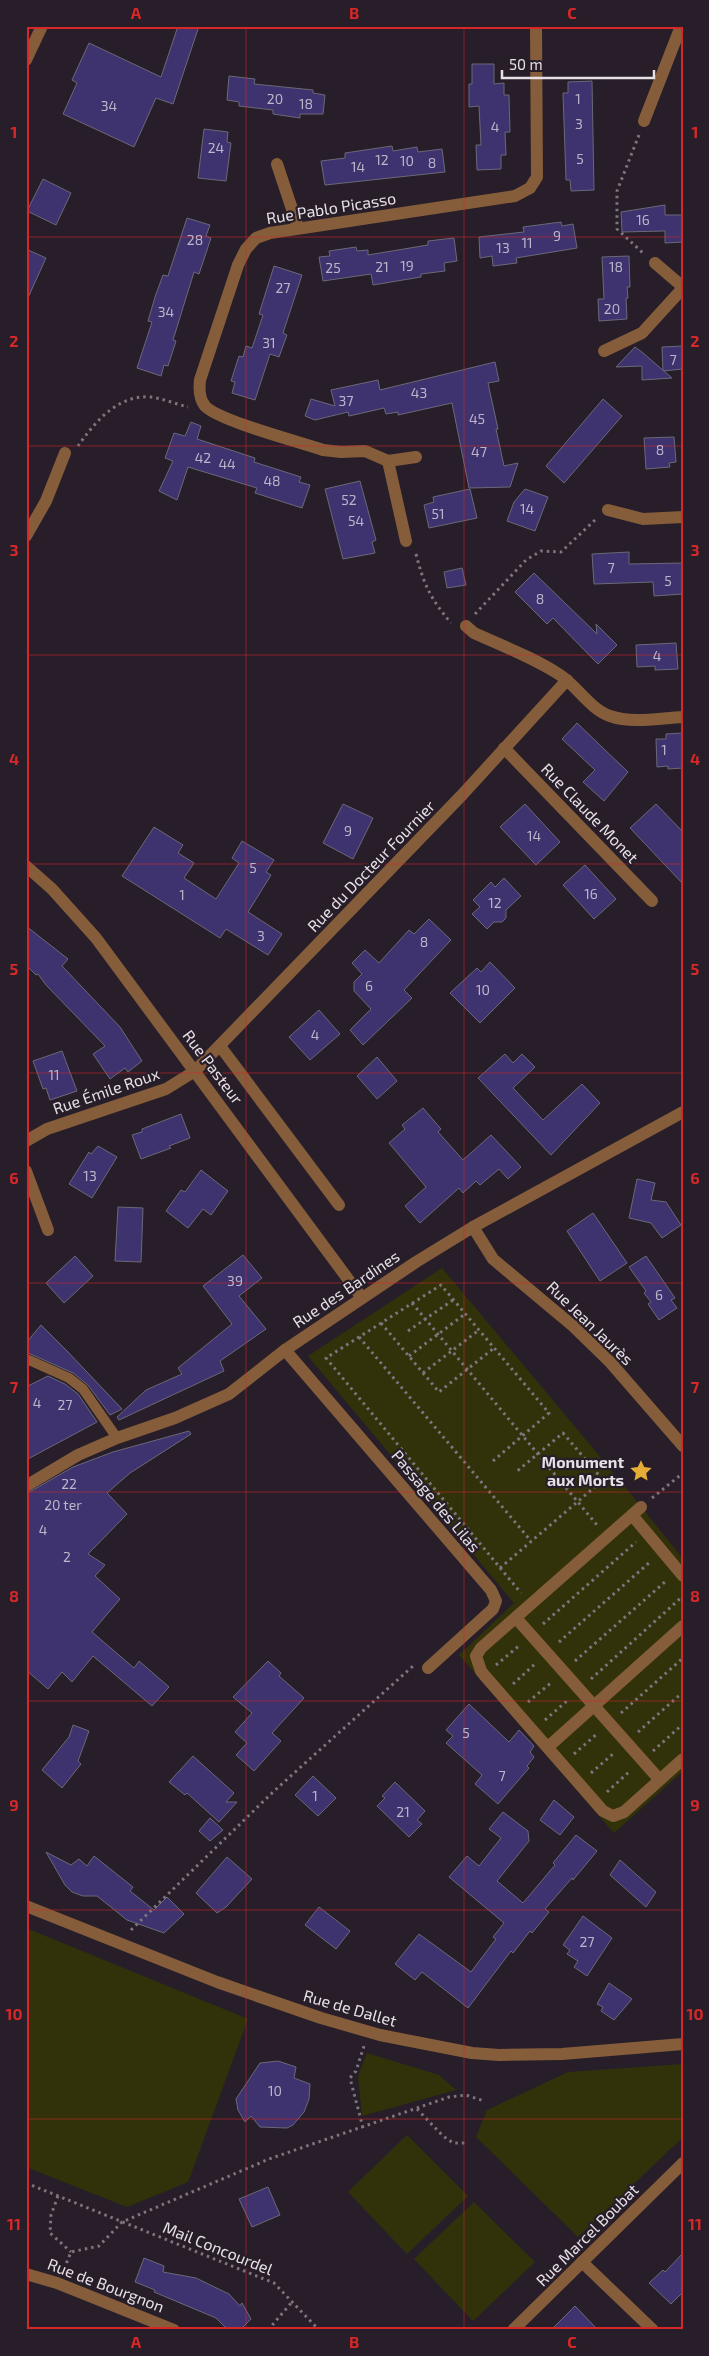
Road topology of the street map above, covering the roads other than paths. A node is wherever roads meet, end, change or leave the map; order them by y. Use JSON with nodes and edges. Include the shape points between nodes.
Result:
{"nodes":[{"id":1,"x":42,"y":26,"type":"edge"},
{"id":2,"x":536,"y":26,"type":"edge"},
{"id":3,"x":681,"y":26,"type":"edge"},
{"id":4,"x":26,"y":60,"type":"edge"},
{"id":5,"x":644,"y":121,"type":"road end"},
{"id":6,"x":277,"y":164,"type":"dead end"},
{"id":7,"x":298,"y":227,"type":"junction"},
{"id":8,"x":655,"y":263,"type":"road end"},
{"id":9,"x":683,"y":287,"type":"edge"},
{"id":10,"x":604,"y":351,"type":"dead end"},
{"id":11,"x":65,"y":453,"type":"road end"},
{"id":12,"x":416,"y":457,"type":"dead end"},
{"id":13,"x":388,"y":461,"type":"junction"},
{"id":14,"x":608,"y":510,"type":"road end"},
{"id":15,"x":683,"y":517,"type":"edge"},
{"id":16,"x":26,"y":536,"type":"edge"},
{"id":17,"x":406,"y":541,"type":"road end"},
{"id":18,"x":466,"y":626,"type":"road end"},
{"id":19,"x":567,"y":680,"type":"junction"},
{"id":20,"x":683,"y":717,"type":"edge"},
{"id":21,"x":504,"y":748,"type":"junction"},
{"id":22,"x":26,"y":866,"type":"edge"},
{"id":23,"x":652,"y":901,"type":"dead end"},
{"id":24,"x":220,"y":1046,"type":"junction"},
{"id":25,"x":195,"y":1071,"type":"junction"},
{"id":26,"x":683,"y":1112,"type":"edge"},
{"id":27,"x":26,"y":1140,"type":"edge"},
{"id":28,"x":26,"y":1170,"type":"edge"},
{"id":29,"x":339,"y":1205,"type":"dead end"},
{"id":30,"x":473,"y":1228,"type":"junction"},
{"id":31,"x":48,"y":1230,"type":"dead end"},
{"id":32,"x":362,"y":1298,"type":"junction"},
{"id":33,"x":285,"y":1350,"type":"junction"},
{"id":34,"x":29,"y":1360,"type":"dead end"},
{"id":35,"x":117,"y":1438,"type":"junction"},
{"id":36,"x":683,"y":1446,"type":"edge"},
{"id":37,"x":26,"y":1486,"type":"edge"},
{"id":38,"x":680,"y":1574,"type":"edge"},
{"id":39,"x":516,"y":1618,"type":"junction"},
{"id":40,"x":683,"y":1626,"type":"edge"},
{"id":41,"x":428,"y":1668,"type":"road end"},
{"id":42,"x":594,"y":1706,"type":"junction"},
{"id":43,"x":548,"y":1747,"type":"junction"},
{"id":44,"x":683,"y":1759,"type":"edge"},
{"id":45,"x":659,"y":1780,"type":"junction"},
{"id":46,"x":26,"y":1906,"type":"edge"},
{"id":47,"x":683,"y":2044,"type":"edge"},
{"id":48,"x":683,"y":2163,"type":"edge"},
{"id":49,"x":582,"y":2262,"type":"junction"},
{"id":50,"x":26,"y":2274,"type":"edge"},
{"id":51,"x":174,"y":2330,"type":"edge"},
{"id":52,"x":513,"y":2330,"type":"edge"},
{"id":53,"x":653,"y":2330,"type":"edge"}],
"edges":[{"from":1,"to":4,"type":"street"},
{"from":2,"to":7,"type":"street","name":"Rue Pablo Picasso","via":[[537,177],[530,188],[515,196]]},
{"from":3,"to":5,"type":"street"},
{"from":6,"to":7,"type":"street"},
{"from":7,"to":13,"type":"street","name":"Rue Pablo Picasso","via":[[256,238],[246,249],[200,380],[199,393],[205,405],[220,416],[324,450],[365,452]]},
{"from":8,"to":9,"type":"street"},
{"from":9,"to":10,"type":"street","via":[[642,333]]},
{"from":11,"to":16,"type":"street","via":[[46,501]]},
{"from":12,"to":13,"type":"street","name":"Rue Pablo Picasso"},
{"from":13,"to":17,"type":"street"},
{"from":14,"to":15,"type":"street","via":[[643,519]]},
{"from":18,"to":19,"type":"street"},
{"from":19,"to":20,"type":"street","via":[[588,702],[610,716],[634,720]]},
{"from":19,"to":21,"type":"street","name":"Rue du Docteur Fournier"},
{"from":21,"to":23,"type":"street","name":"Rue Claude Monet"},
{"from":21,"to":24,"type":"street","name":"Rue du Docteur Fournier"},
{"from":22,"to":25,"type":"street","name":"Rue Pasteur","via":[[52,889],[96,938]]},
{"from":24,"to":25,"type":"street","name":"Rue du Docteur Fournier"},
{"from":24,"to":29,"type":"street"},
{"from":25,"to":27,"type":"street","name":"Rue Émile Roux","via":[[166,1089],[47,1129]]},
{"from":25,"to":32,"type":"street","name":"Rue Pasteur"},
{"from":26,"to":30,"type":"street","name":"Rue des Bardines"},
{"from":28,"to":31,"type":"street"},
{"from":30,"to":32,"type":"street","name":"Rue des Bardines"},
{"from":30,"to":36,"type":"street","name":"Rue Jean Jaurès","via":[[493,1259],[579,1332]]},
{"from":32,"to":33,"type":"street","name":"Rue des Bardines"},
{"from":33,"to":35,"type":"street","name":"Rue des Bardines","via":[[229,1394],[175,1418]]},
{"from":33,"to":41,"type":"street","name":"Passage des Lilas","via":[[485,1583],[496,1601],[493,1609]]},
{"from":34,"to":35,"type":"lane","via":[[69,1378],[83,1390]]},
{"from":35,"to":37,"type":"street","name":"Rue des Bardines","via":[[78,1455]]},
{"from":38,"to":39,"type":"street","via":[[647,1532],[637,1511]]},
{"from":39,"to":42,"type":"street"},
{"from":39,"to":43,"type":"street","via":[[476,1656],[481,1671]]},
{"from":40,"to":42,"type":"street"},
{"from":42,"to":43,"type":"street"},
{"from":42,"to":45,"type":"street"},
{"from":43,"to":45,"type":"street","via":[[603,1811],[613,1816],[624,1812]]},
{"from":44,"to":45,"type":"street"},
{"from":46,"to":47,"type":"street","name":"Rue de Dallet","via":[[121,1945],[321,2018],[380,2035],[472,2053],[499,2055],[562,2054]]},
{"from":48,"to":49,"type":"street","name":"Rue Marcel Boubat"},
{"from":49,"to":52,"type":"street","name":"Rue Marcel Boubat"},
{"from":49,"to":53,"type":"street"},
{"from":50,"to":51,"type":"street","name":"Rue de Bourgnon","via":[[57,2283]]}]}
